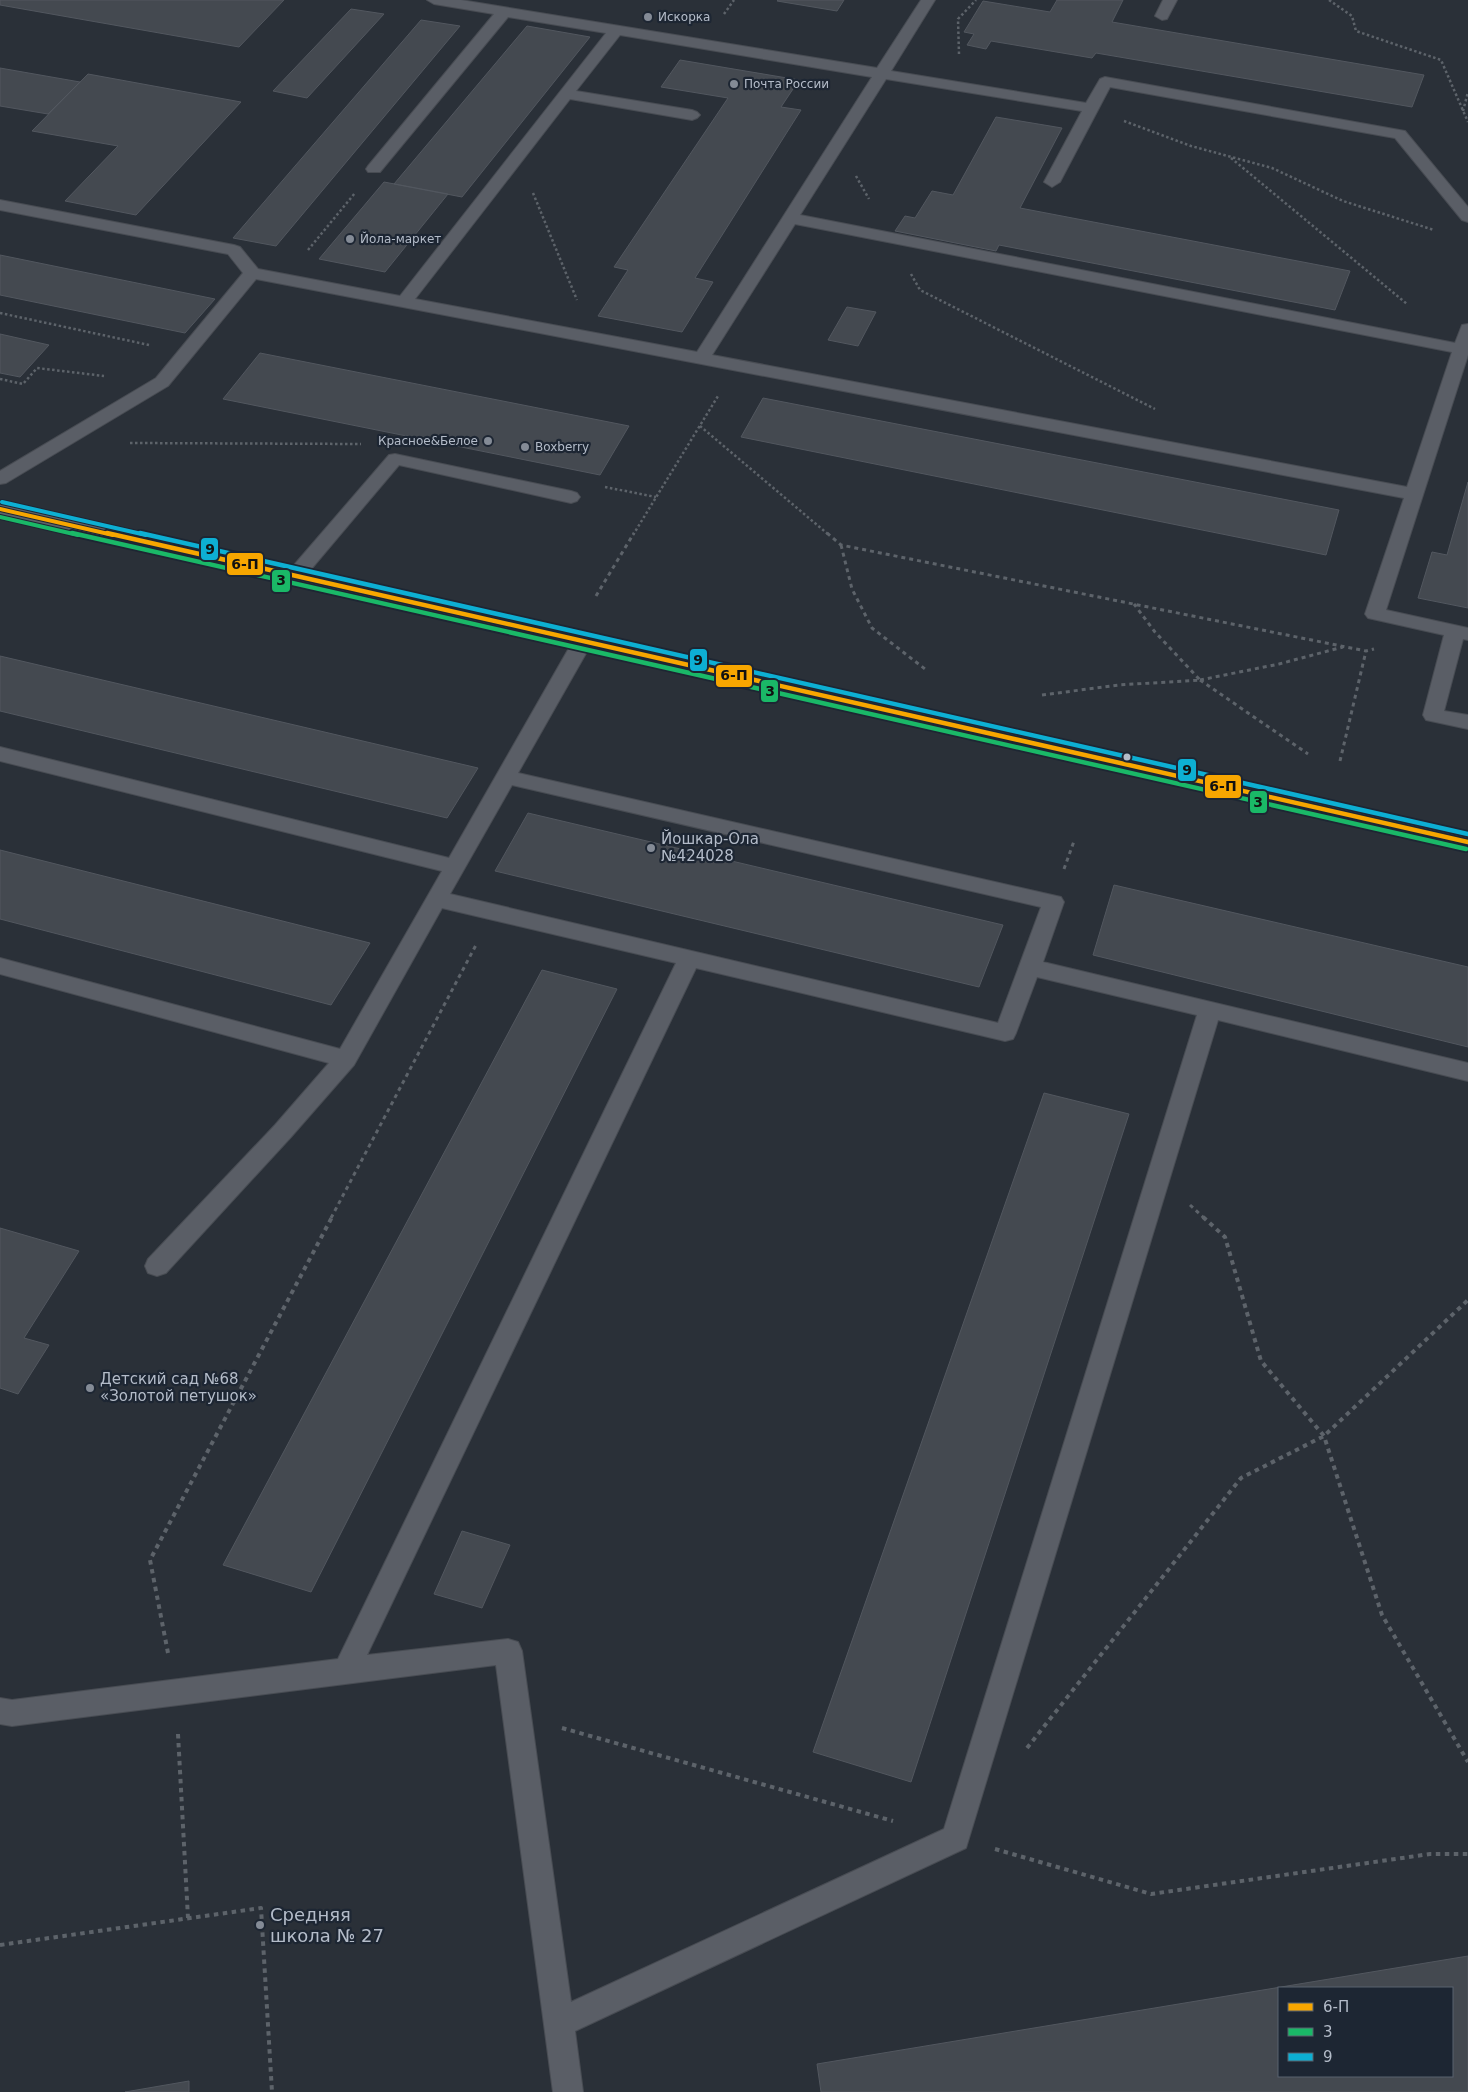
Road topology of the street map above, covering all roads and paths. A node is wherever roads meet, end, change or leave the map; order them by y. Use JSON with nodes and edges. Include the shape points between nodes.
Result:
{"nodes":[{"id":1,"x":434,"y":0,"type":"edge"},
{"id":2,"x":928,"y":0,"type":"edge"},
{"id":3,"x":976,"y":0,"type":"edge"},
{"id":4,"x":1170,"y":0,"type":"edge"},
{"id":5,"x":1329,"y":0,"type":"edge"},
{"id":6,"x":504,"y":12,"type":"junction"},
{"id":7,"x":1162,"y":16,"type":"dead end"},
{"id":8,"x":616,"y":30,"type":"junction"},
{"id":9,"x":959,"y":58,"type":"dead end"},
{"id":10,"x":881,"y":74,"type":"junction"},
{"id":11,"x":1468,"y":92,"type":"edge"},
{"id":12,"x":566,"y":94,"type":"junction"},
{"id":13,"x":1091,"y":108,"type":"junction"},
{"id":14,"x":1463,"y":111,"type":"junction"},
{"id":15,"x":692,"y":115,"type":"dead end"},
{"id":16,"x":1468,"y":122,"type":"edge"},
{"id":17,"x":838,"y":143,"type":"junction"},
{"id":18,"x":517,"y":156,"type":"junction"},
{"id":19,"x":1228,"y":156,"type":"junction"},
{"id":20,"x":374,"y":169,"type":"dead end"},
{"id":21,"x":1052,"y":182,"type":"dead end"},
{"id":22,"x":357,"y":190,"type":"dead end"},
{"id":23,"x":0,"y":205,"type":"edge"},
{"id":24,"x":1468,"y":217,"type":"edge"},
{"id":25,"x":791,"y":218,"type":"junction"},
{"id":26,"x":1441,"y":232,"type":"dead end"},
{"id":27,"x":891,"y":238,"type":"junction"},
{"id":28,"x":252,"y":273,"type":"junction"},
{"id":29,"x":284,"y":279,"type":"junction"},
{"id":30,"x":404,"y":302,"type":"junction"},
{"id":31,"x":1409,"y":306,"type":"dead end"},
{"id":32,"x":0,"y":313,"type":"edge"},
{"id":33,"x":1468,"y":329,"type":"edge"},
{"id":34,"x":593,"y":338,"type":"junction"},
{"id":35,"x":1461,"y":349,"type":"junction"},
{"id":36,"x":186,"y":353,"type":"junction"},
{"id":37,"x":702,"y":358,"type":"junction"},
{"id":38,"x":737,"y":365,"type":"junction"},
{"id":39,"x":0,"y":379,"type":"edge"},
{"id":40,"x":162,"y":382,"type":"junction"},
{"id":41,"x":1160,"y":412,"type":"dead end"},
{"id":42,"x":700,"y":426,"type":"junction"},
{"id":43,"x":0,"y":479,"type":"edge"},
{"id":44,"x":1414,"y":494,"type":"junction"},
{"id":45,"x":572,"y":497,"type":"dead end"},
{"id":46,"x":0,"y":509,"type":"edge"},
{"id":47,"x":841,"y":545,"type":"junction"},
{"id":48,"x":295,"y":576,"type":"junction"},
{"id":49,"x":596,"y":596,"type":"dead end"},
{"id":50,"x":1133,"y":604,"type":"junction"},
{"id":51,"x":1375,"y":614,"type":"junction"},
{"id":52,"x":1462,"y":632,"type":"edge"},
{"id":53,"x":583,"y":642,"type":"junction"},
{"id":54,"x":1344,"y":647,"type":"junction"},
{"id":55,"x":1375,"y":649,"type":"dead end"},
{"id":56,"x":1366,"y":651,"type":"junction"},
{"id":57,"x":925,"y":669,"type":"dead end"},
{"id":58,"x":1200,"y":680,"type":"junction"},
{"id":59,"x":1042,"y":695,"type":"dead end"},
{"id":60,"x":1468,"y":722,"type":"edge"},
{"id":61,"x":0,"y":754,"type":"edge"},
{"id":62,"x":1308,"y":754,"type":"dead end"},
{"id":63,"x":1340,"y":761,"type":"dead end"},
{"id":64,"x":506,"y":777,"type":"junction"},
{"id":65,"x":1468,"y":842,"type":"edge"},
{"id":66,"x":455,"y":867,"type":"junction"},
{"id":67,"x":437,"y":899,"type":"junction"},
{"id":68,"x":494,"y":912,"type":"junction"},
{"id":69,"x":689,"y":958,"type":"junction"},
{"id":70,"x":0,"y":966,"type":"edge"},
{"id":71,"x":1030,"y":967,"type":"junction"},
{"id":72,"x":1210,"y":1010,"type":"junction"},
{"id":73,"x":346,"y":1058,"type":"junction"},
{"id":74,"x":1468,"y":1072,"type":"edge"},
{"id":75,"x":1159,"y":1175,"type":"junction"},
{"id":76,"x":157,"y":1266,"type":"dead end"},
{"id":77,"x":1468,"y":1300,"type":"edge"},
{"id":78,"x":1324,"y":1436,"type":"junction"},
{"id":79,"x":346,"y":1670,"type":"junction"},
{"id":80,"x":175,"y":1692,"type":"junction"},
{"id":81,"x":0,"y":1711,"type":"edge"},
{"id":82,"x":517,"y":1716,"type":"junction"},
{"id":83,"x":1024,"y":1752,"type":"dead end"},
{"id":84,"x":1468,"y":1762,"type":"edge"},
{"id":85,"x":956,"y":1838,"type":"junction"},
{"id":86,"x":1468,"y":1854,"type":"edge"},
{"id":87,"x":188,"y":1918,"type":"junction"},
{"id":88,"x":0,"y":1945,"type":"edge"},
{"id":89,"x":558,"y":2023,"type":"junction"},
{"id":90,"x":272,"y":2092,"type":"edge"},
{"id":91,"x":568,"y":2092,"type":"edge"}],
"edges":[{"from":1,"to":6,"type":"lane"},
{"from":2,"to":10,"type":"lane"},
{"from":3,"to":9,"type":"path","via":[[958,19]]},
{"from":4,"to":7,"type":"lane"},
{"from":5,"to":14,"type":"path","via":[[1352,16],[1356,31],[1441,60]]},
{"from":6,"to":8,"type":"lane"},
{"from":6,"to":20,"type":"lane"},
{"from":8,"to":10,"type":"lane"},
{"from":8,"to":12,"type":"lane"},
{"from":10,"to":13,"type":"lane"},
{"from":10,"to":17,"type":"lane"},
{"from":11,"to":14,"type":"path"},
{"from":12,"to":15,"type":"lane"},
{"from":12,"to":18,"type":"lane"},
{"from":13,"to":19,"type":"path","via":[[1191,146]]},
{"from":13,"to":21,"type":"lane"},
{"from":13,"to":24,"type":"lane","via":[[1105,82],[1400,134]]},
{"from":14,"to":16,"type":"path"},
{"from":17,"to":25,"type":"lane"},
{"from":17,"to":27,"type":"path"},
{"from":18,"to":30,"type":"lane"},
{"from":18,"to":34,"type":"path"},
{"from":19,"to":26,"type":"path","via":[[1272,168],[1343,201]]},
{"from":19,"to":31,"type":"path"},
{"from":22,"to":29,"type":"path"},
{"from":23,"to":28,"type":"lane","via":[[234,250]]},
{"from":25,"to":27,"type":"lane"},
{"from":25,"to":37,"type":"lane"},
{"from":27,"to":35,"type":"lane"},
{"from":27,"to":41,"type":"path","via":[[920,290]]},
{"from":28,"to":29,"type":"lane"},
{"from":28,"to":36,"type":"lane"},
{"from":29,"to":30,"type":"lane"},
{"from":30,"to":34,"type":"lane"},
{"from":32,"to":36,"type":"path"},
{"from":33,"to":35,"type":"lane"},
{"from":34,"to":37,"type":"lane"},
{"from":35,"to":44,"type":"lane"},
{"from":36,"to":40,"type":"lane"},
{"from":37,"to":38,"type":"lane"},
{"from":38,"to":42,"type":"path"},
{"from":38,"to":44,"type":"lane"},
{"from":39,"to":40,"type":"path","via":[[22,384],[37,368]]},
{"from":40,"to":43,"type":"lane"},
{"from":42,"to":47,"type":"path"},
{"from":42,"to":49,"type":"path"},
{"from":44,"to":51,"type":"lane"},
{"from":45,"to":48,"type":"lane","via":[[395,459]]},
{"from":46,"to":48,"type":"main road"},
{"from":47,"to":50,"type":"path"},
{"from":47,"to":57,"type":"path","via":[[852,589],[872,628]]},
{"from":48,"to":53,"type":"main road"},
{"from":50,"to":54,"type":"path"},
{"from":50,"to":58,"type":"path"},
{"from":51,"to":52,"type":"lane"},
{"from":51,"to":56,"type":"path"},
{"from":52,"to":60,"type":"lane","via":[[1432,715]]},
{"from":53,"to":64,"type":"lane"},
{"from":53,"to":65,"type":"main road"},
{"from":54,"to":56,"type":"path"},
{"from":54,"to":58,"type":"path"},
{"from":55,"to":56,"type":"path"},
{"from":56,"to":63,"type":"path"},
{"from":58,"to":59,"type":"path","via":[[1119,685]]},
{"from":58,"to":62,"type":"path"},
{"from":61,"to":66,"type":"lane"},
{"from":64,"to":66,"type":"lane"},
{"from":64,"to":71,"type":"lane","via":[[1052,902]]},
{"from":66,"to":67,"type":"lane"},
{"from":67,"to":68,"type":"lane"},
{"from":67,"to":73,"type":"lane"},
{"from":68,"to":69,"type":"lane"},
{"from":68,"to":80,"type":"path","via":[[150,1560]]},
{"from":69,"to":71,"type":"lane","via":[[1005,1033]]},
{"from":69,"to":79,"type":"lane"},
{"from":70,"to":73,"type":"lane"},
{"from":71,"to":72,"type":"lane"},
{"from":72,"to":74,"type":"lane"},
{"from":72,"to":75,"type":"lane"},
{"from":73,"to":76,"type":"lane"},
{"from":75,"to":78,"type":"path","via":[[1225,1237],[1261,1361]]},
{"from":75,"to":85,"type":"lane"},
{"from":77,"to":78,"type":"path"},
{"from":78,"to":83,"type":"path","via":[[1241,1478]]},
{"from":78,"to":84,"type":"path","via":[[1382,1615]]},
{"from":79,"to":80,"type":"lane"},
{"from":79,"to":82,"type":"lane","via":[[508,1651]]},
{"from":80,"to":81,"type":"lane","via":[[12,1713]]},
{"from":80,"to":87,"type":"path"},
{"from":82,"to":85,"type":"path"},
{"from":82,"to":89,"type":"lane"},
{"from":85,"to":86,"type":"path","via":[[1151,1894],[1430,1854]]},
{"from":85,"to":89,"type":"lane"},
{"from":87,"to":88,"type":"path"},
{"from":87,"to":90,"type":"path","via":[[261,1908]]},
{"from":89,"to":91,"type":"lane"}]}
